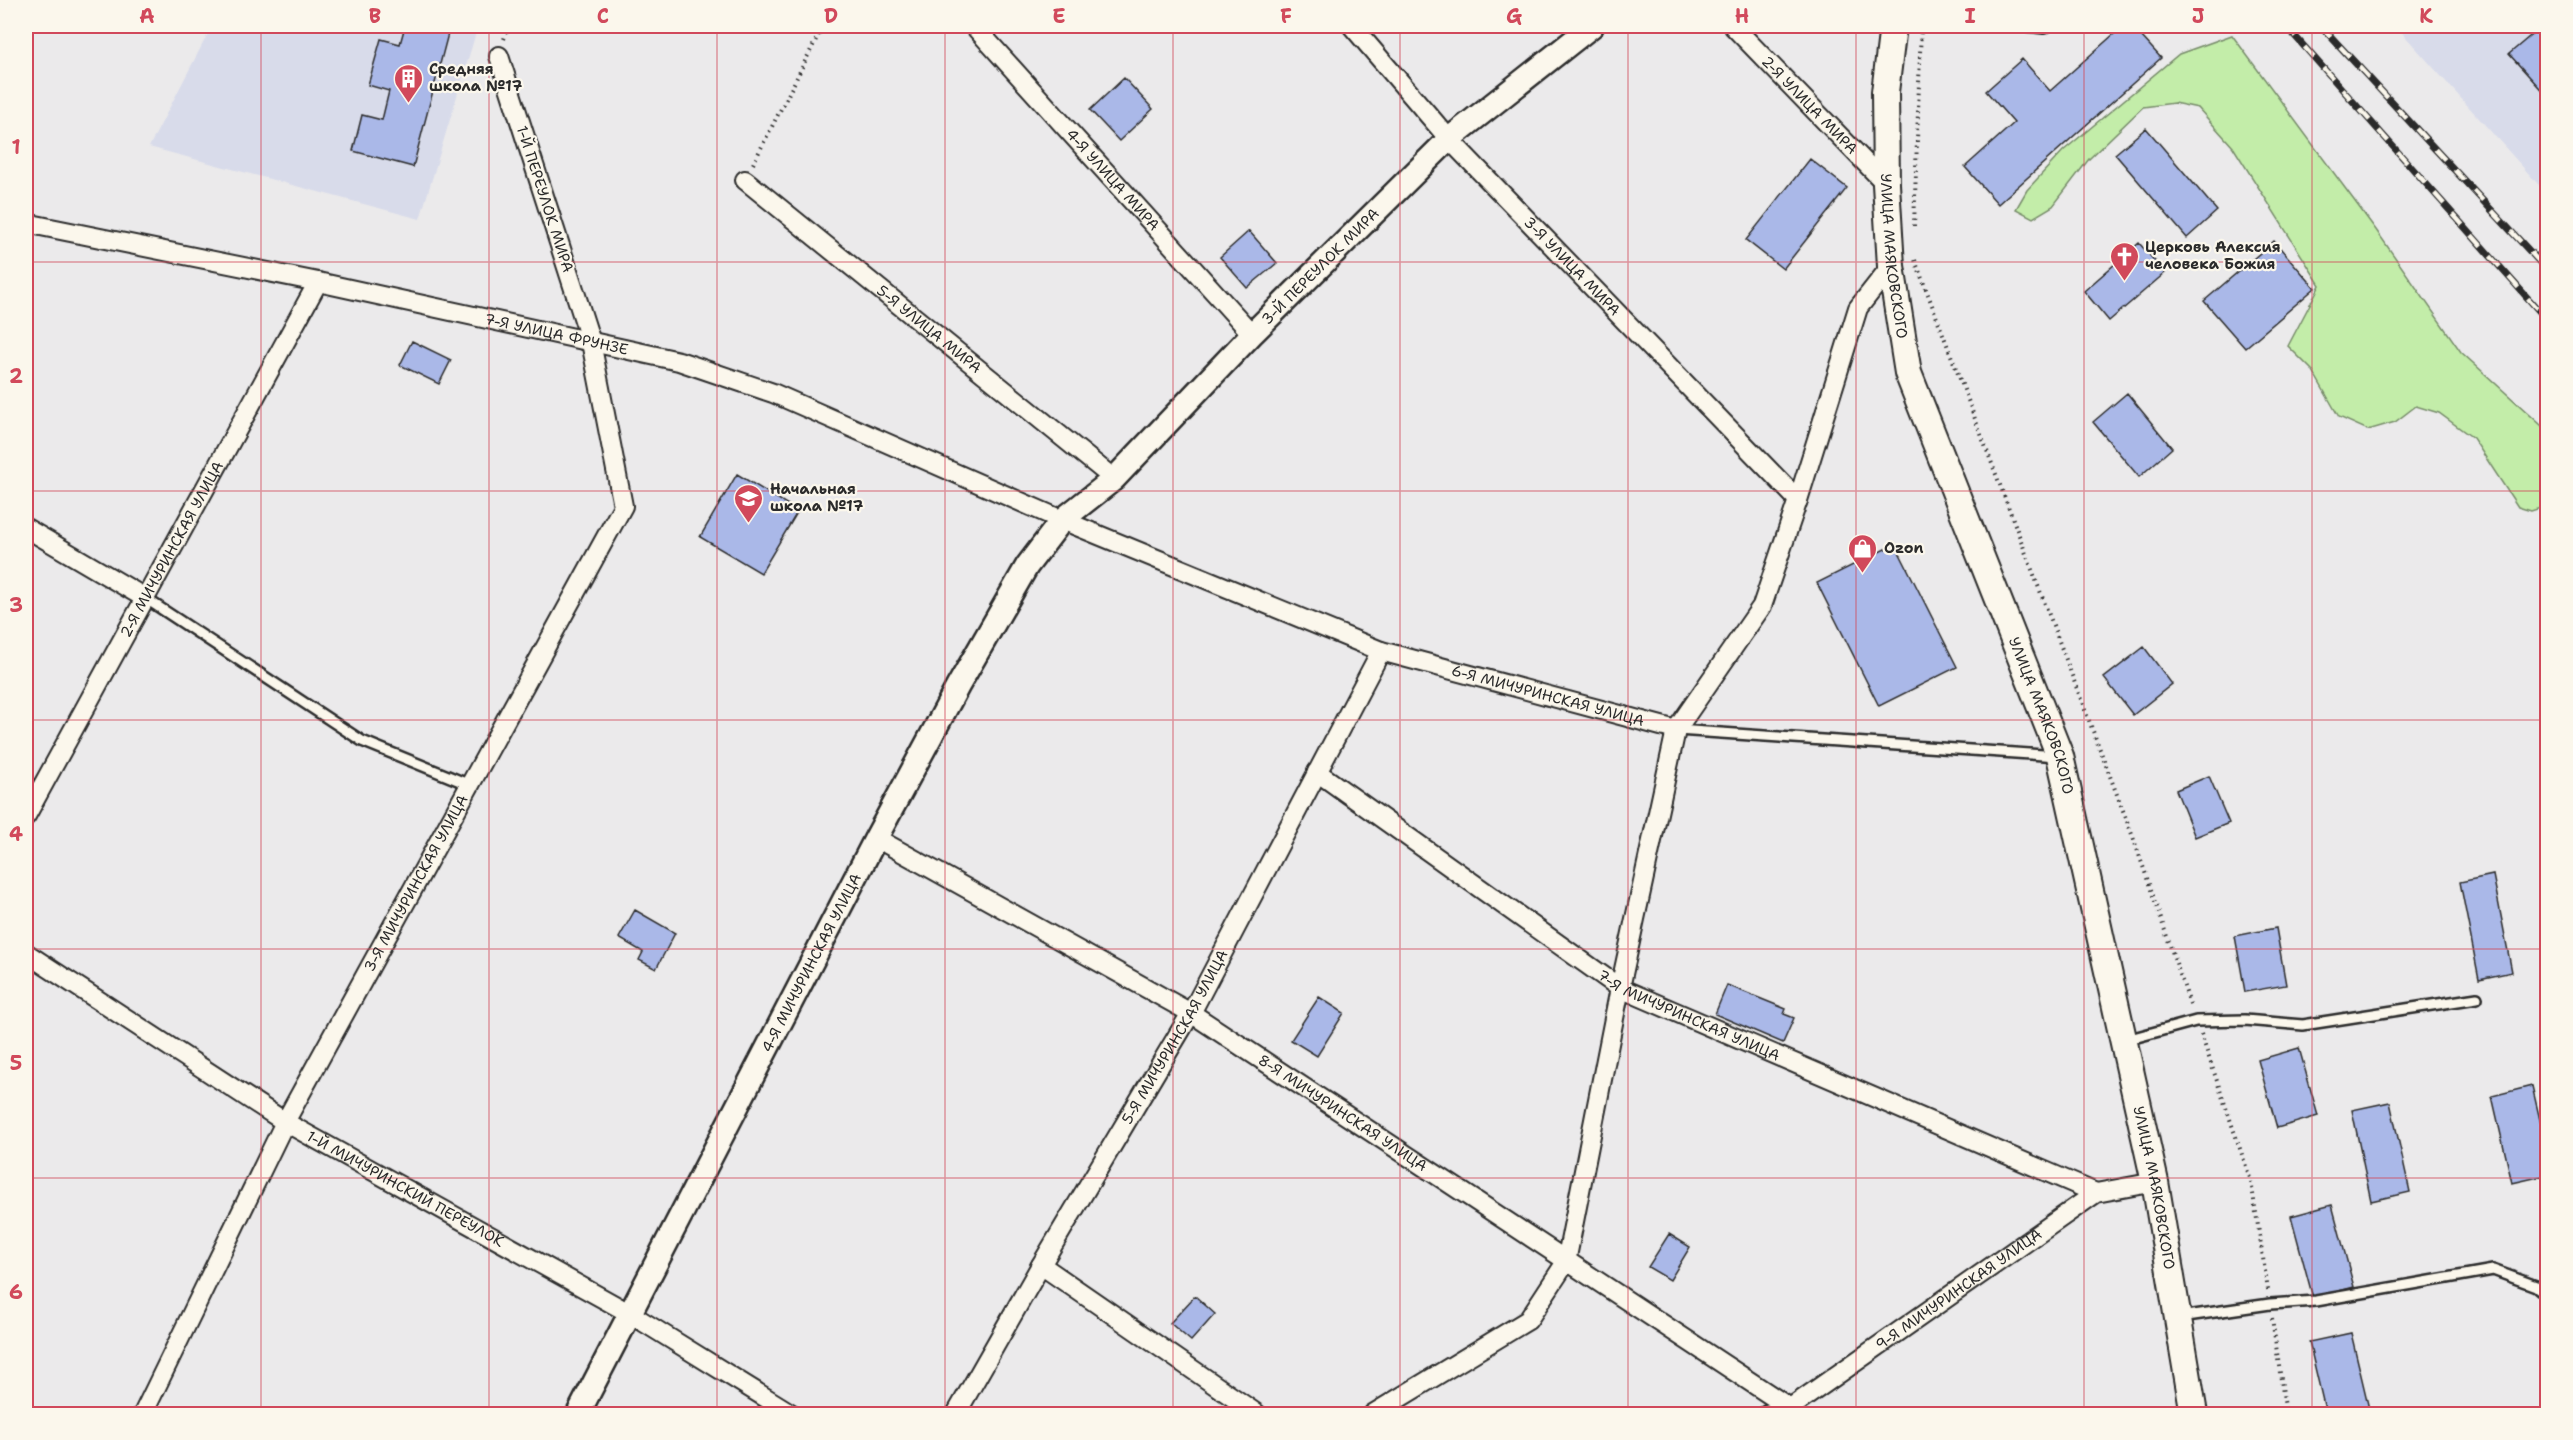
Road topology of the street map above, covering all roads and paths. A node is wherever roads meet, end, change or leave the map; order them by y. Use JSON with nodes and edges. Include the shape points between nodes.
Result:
{"nodes":[{"id":1,"x":823,"y":26,"type":"edge"},
{"id":2,"x":974,"y":26,"type":"edge"},
{"id":3,"x":1352,"y":26,"type":"edge"},
{"id":4,"x":1592,"y":26,"type":"edge"},
{"id":5,"x":1733,"y":26,"type":"edge"},
{"id":6,"x":1893,"y":26,"type":"edge"},
{"id":7,"x":1921,"y":26,"type":"edge"},
{"id":8,"x":2026,"y":26,"type":"edge"},
{"id":9,"x":2048,"y":26,"type":"edge"},
{"id":10,"x":499,"y":56,"type":"dead end"},
{"id":11,"x":1449,"y":139,"type":"junction"},
{"id":12,"x":745,"y":180,"type":"joint"},
{"id":13,"x":1886,"y":184,"type":"junction"},
{"id":14,"x":26,"y":223,"type":"edge"},
{"id":15,"x":1914,"y":231,"type":"dead end"},
{"id":16,"x":1913,"y":254,"type":"dead end"},
{"id":17,"x":1891,"y":266,"type":"junction"},
{"id":18,"x":318,"y":282,"type":"junction"},
{"id":19,"x":1252,"y":334,"type":"junction"},
{"id":20,"x":591,"y":342,"type":"junction"},
{"id":21,"x":1114,"y":479,"type":"junction"},
{"id":22,"x":1798,"y":500,"type":"junction"},
{"id":23,"x":1062,"y":520,"type":"junction"},
{"id":24,"x":26,"y":528,"type":"edge"},
{"id":25,"x":145,"y":598,"type":"junction"},
{"id":26,"x":1381,"y":651,"type":"junction"},
{"id":27,"x":1676,"y":730,"type":"junction"},
{"id":28,"x":2060,"y":756,"type":"junction"},
{"id":29,"x":1317,"y":772,"type":"junction"},
{"id":30,"x":470,"y":785,"type":"junction"},
{"id":31,"x":26,"y":816,"type":"edge"},
{"id":32,"x":876,"y":838,"type":"junction"},
{"id":33,"x":26,"y":953,"type":"edge"},
{"id":34,"x":1620,"y":988,"type":"junction"},
{"id":35,"x":2477,"y":998,"type":"dead end"},
{"id":36,"x":1191,"y":1012,"type":"junction"},
{"id":37,"x":2196,"y":1021,"type":"junction"},
{"id":38,"x":2124,"y":1041,"type":"junction"},
{"id":39,"x":285,"y":1122,"type":"junction"},
{"id":40,"x":2155,"y":1182,"type":"junction"},
{"id":41,"x":2097,"y":1193,"type":"junction"},
{"id":42,"x":1566,"y":1262,"type":"junction"},
{"id":43,"x":1041,"y":1265,"type":"junction"},
{"id":44,"x":2547,"y":1296,"type":"edge"},
{"id":45,"x":2270,"y":1304,"type":"junction"},
{"id":46,"x":629,"y":1313,"type":"junction"},
{"id":47,"x":2178,"y":1317,"type":"junction"},
{"id":48,"x":1791,"y":1411,"type":"edge"},
{"id":49,"x":143,"y":1414,"type":"edge"},
{"id":50,"x":579,"y":1414,"type":"edge"},
{"id":51,"x":792,"y":1414,"type":"edge"},
{"id":52,"x":956,"y":1414,"type":"edge"},
{"id":53,"x":1257,"y":1414,"type":"edge"},
{"id":54,"x":1372,"y":1414,"type":"edge"},
{"id":55,"x":1767,"y":1414,"type":"edge"},
{"id":56,"x":2194,"y":1414,"type":"edge"},
{"id":57,"x":2286,"y":1414,"type":"edge"}],
"edges":[{"from":1,"to":12,"type":"path"},
{"from":2,"to":19,"type":"street","name":"4-Я УЛИЦА МИРА"},
{"from":3,"to":11,"type":"street","name":"3-Я УЛИЦА МИРА"},
{"from":4,"to":11,"type":"street","name":"3-Й ПЕРЕУЛОК МИРА"},
{"from":5,"to":13,"type":"street","name":"2-Я УЛИЦА МИРА"},
{"from":6,"to":13,"type":"main road","name":"УЛИЦА МАЯКОВСКОГО","via":[[1885,92]]},
{"from":7,"to":15,"type":"path"},
{"from":8,"to":9,"type":"lane"},
{"from":10,"to":20,"type":"street","name":"1-Й ПЕРЕУЛОК МИРА"},
{"from":11,"to":19,"type":"street","name":"3-Й ПЕРЕУЛОК МИРА"},
{"from":11,"to":22,"type":"street","name":"3-Я УЛИЦА МИРА"},
{"from":12,"to":21,"type":"street","name":"5-Я УЛИЦА МИРА"},
{"from":13,"to":17,"type":"main road","name":"УЛИЦА МАЯКОВСКОГО"},
{"from":14,"to":18,"type":"street","name":"7-Я УЛИЦА ФРУНЗЕ"},
{"from":16,"to":37,"type":"path","via":[[2133,837]]},
{"from":17,"to":22,"type":"street","via":[[1858,308]]},
{"from":17,"to":28,"type":"main road","name":"УЛИЦА МАЯКОВСКОГО","via":[[1908,373]]},
{"from":18,"to":20,"type":"street","name":"7-Я УЛИЦА ФРУНЗЕ"},
{"from":18,"to":25,"type":"street","name":"2-Я МИЧУРИНСКАЯ УЛИЦА"},
{"from":19,"to":21,"type":"street","name":"3-Й ПЕРЕУЛОК МИРА"},
{"from":20,"to":23,"type":"street","name":"7-Я УЛИЦА ФРУНЗЕ","via":[[679,361],[773,393]]},
{"from":20,"to":30,"type":"street","name":"3-Я МИЧУРИНСКАЯ УЛИЦА","via":[[623,506]]},
{"from":21,"to":23,"type":"street","name":"3-Й ПЕРЕУЛОК МИРА"},
{"from":22,"to":27,"type":"street","via":[[1762,606]]},
{"from":23,"to":26,"type":"street","name":"6-Я МИЧУРИНСКАЯ УЛИЦА"},
{"from":23,"to":32,"type":"street","name":"4-Я МИЧУРИНСКАЯ УЛИЦА","via":[[1027,566]]},
{"from":24,"to":25,"type":"street"},
{"from":25,"to":30,"type":"lane","via":[[362,741]]},
{"from":25,"to":31,"type":"street","name":"2-Я МИЧУРИНСКАЯ УЛИЦА"},
{"from":26,"to":27,"type":"street","name":"6-Я МИЧУРИНСКАЯ УЛИЦА"},
{"from":26,"to":29,"type":"street","name":"5-Я МИЧУРИНСКАЯ УЛИЦА"},
{"from":27,"to":28,"type":"lane","name":"6-Я МИЧУРИНСКАЯ УЛИЦА"},
{"from":27,"to":34,"type":"street"},
{"from":28,"to":38,"type":"main road","name":"УЛИЦА МАЯКОВСКОГО"},
{"from":29,"to":34,"type":"street","name":"7-Я МИЧУРИНСКАЯ УЛИЦА"},
{"from":29,"to":36,"type":"street","name":"5-Я МИЧУРИНСКАЯ УЛИЦА"},
{"from":30,"to":39,"type":"street","name":"3-Я МИЧУРИНСКАЯ УЛИЦА"},
{"from":32,"to":36,"type":"street","name":"8-Я МИЧУРИНСКАЯ УЛИЦА"},
{"from":32,"to":46,"type":"street","name":"4-Я МИЧУРИНСКАЯ УЛИЦА"},
{"from":33,"to":39,"type":"street","name":"1-Й МИЧУРИНСКИЙ ПЕРЕУЛОК"},
{"from":34,"to":41,"type":"street","name":"7-Я МИЧУРИНСКАЯ УЛИЦА"},
{"from":34,"to":42,"type":"street"},
{"from":35,"to":37,"type":"lane","via":[[2302,1025]]},
{"from":36,"to":42,"type":"street","name":"8-Я МИЧУРИНСКАЯ УЛИЦА"},
{"from":36,"to":43,"type":"street","name":"5-Я МИЧУРИНСКАЯ УЛИЦА"},
{"from":37,"to":38,"type":"lane"},
{"from":37,"to":45,"type":"path","via":[[2251,1181]]},
{"from":38,"to":40,"type":"main road","name":"УЛИЦА МАЯКОВСКОГО"},
{"from":39,"to":46,"type":"street","name":"1-Й МИЧУРИНСКИЙ ПЕРЕУЛОК"},
{"from":39,"to":49,"type":"street","name":"3-Я МИЧУРИНСКАЯ УЛИЦА"},
{"from":40,"to":41,"type":"street","name":"9-Я МИЧУРИНСКАЯ УЛИЦА"},
{"from":40,"to":47,"type":"main road","name":"УЛИЦА МАЯКОВСКОГО"},
{"from":41,"to":48,"type":"street","name":"9-Я МИЧУРИНСКАЯ УЛИЦА"},
{"from":42,"to":48,"type":"street","name":"8-Я МИЧУРИНСКАЯ УЛИЦА"},
{"from":42,"to":54,"type":"street","via":[[1528,1320]]},
{"from":43,"to":52,"type":"street","name":"5-Я МИЧУРИНСКАЯ УЛИЦА"},
{"from":43,"to":53,"type":"street"},
{"from":44,"to":45,"type":"lane","via":[[2536,1286],[2493,1270],[2316,1301]]},
{"from":45,"to":47,"type":"lane"},
{"from":45,"to":57,"type":"path"},
{"from":46,"to":50,"type":"street","name":"4-Я МИЧУРИНСКАЯ УЛИЦА"},
{"from":46,"to":51,"type":"street","name":"1-Й МИЧУРИНСКИЙ ПЕРЕУЛОК"},
{"from":47,"to":56,"type":"main road","name":"УЛИЦА МАЯКОВСКОГО"},
{"from":48,"to":55,"type":"street","name":"9-Я МИЧУРИНСКАЯ УЛИЦА"}]}
